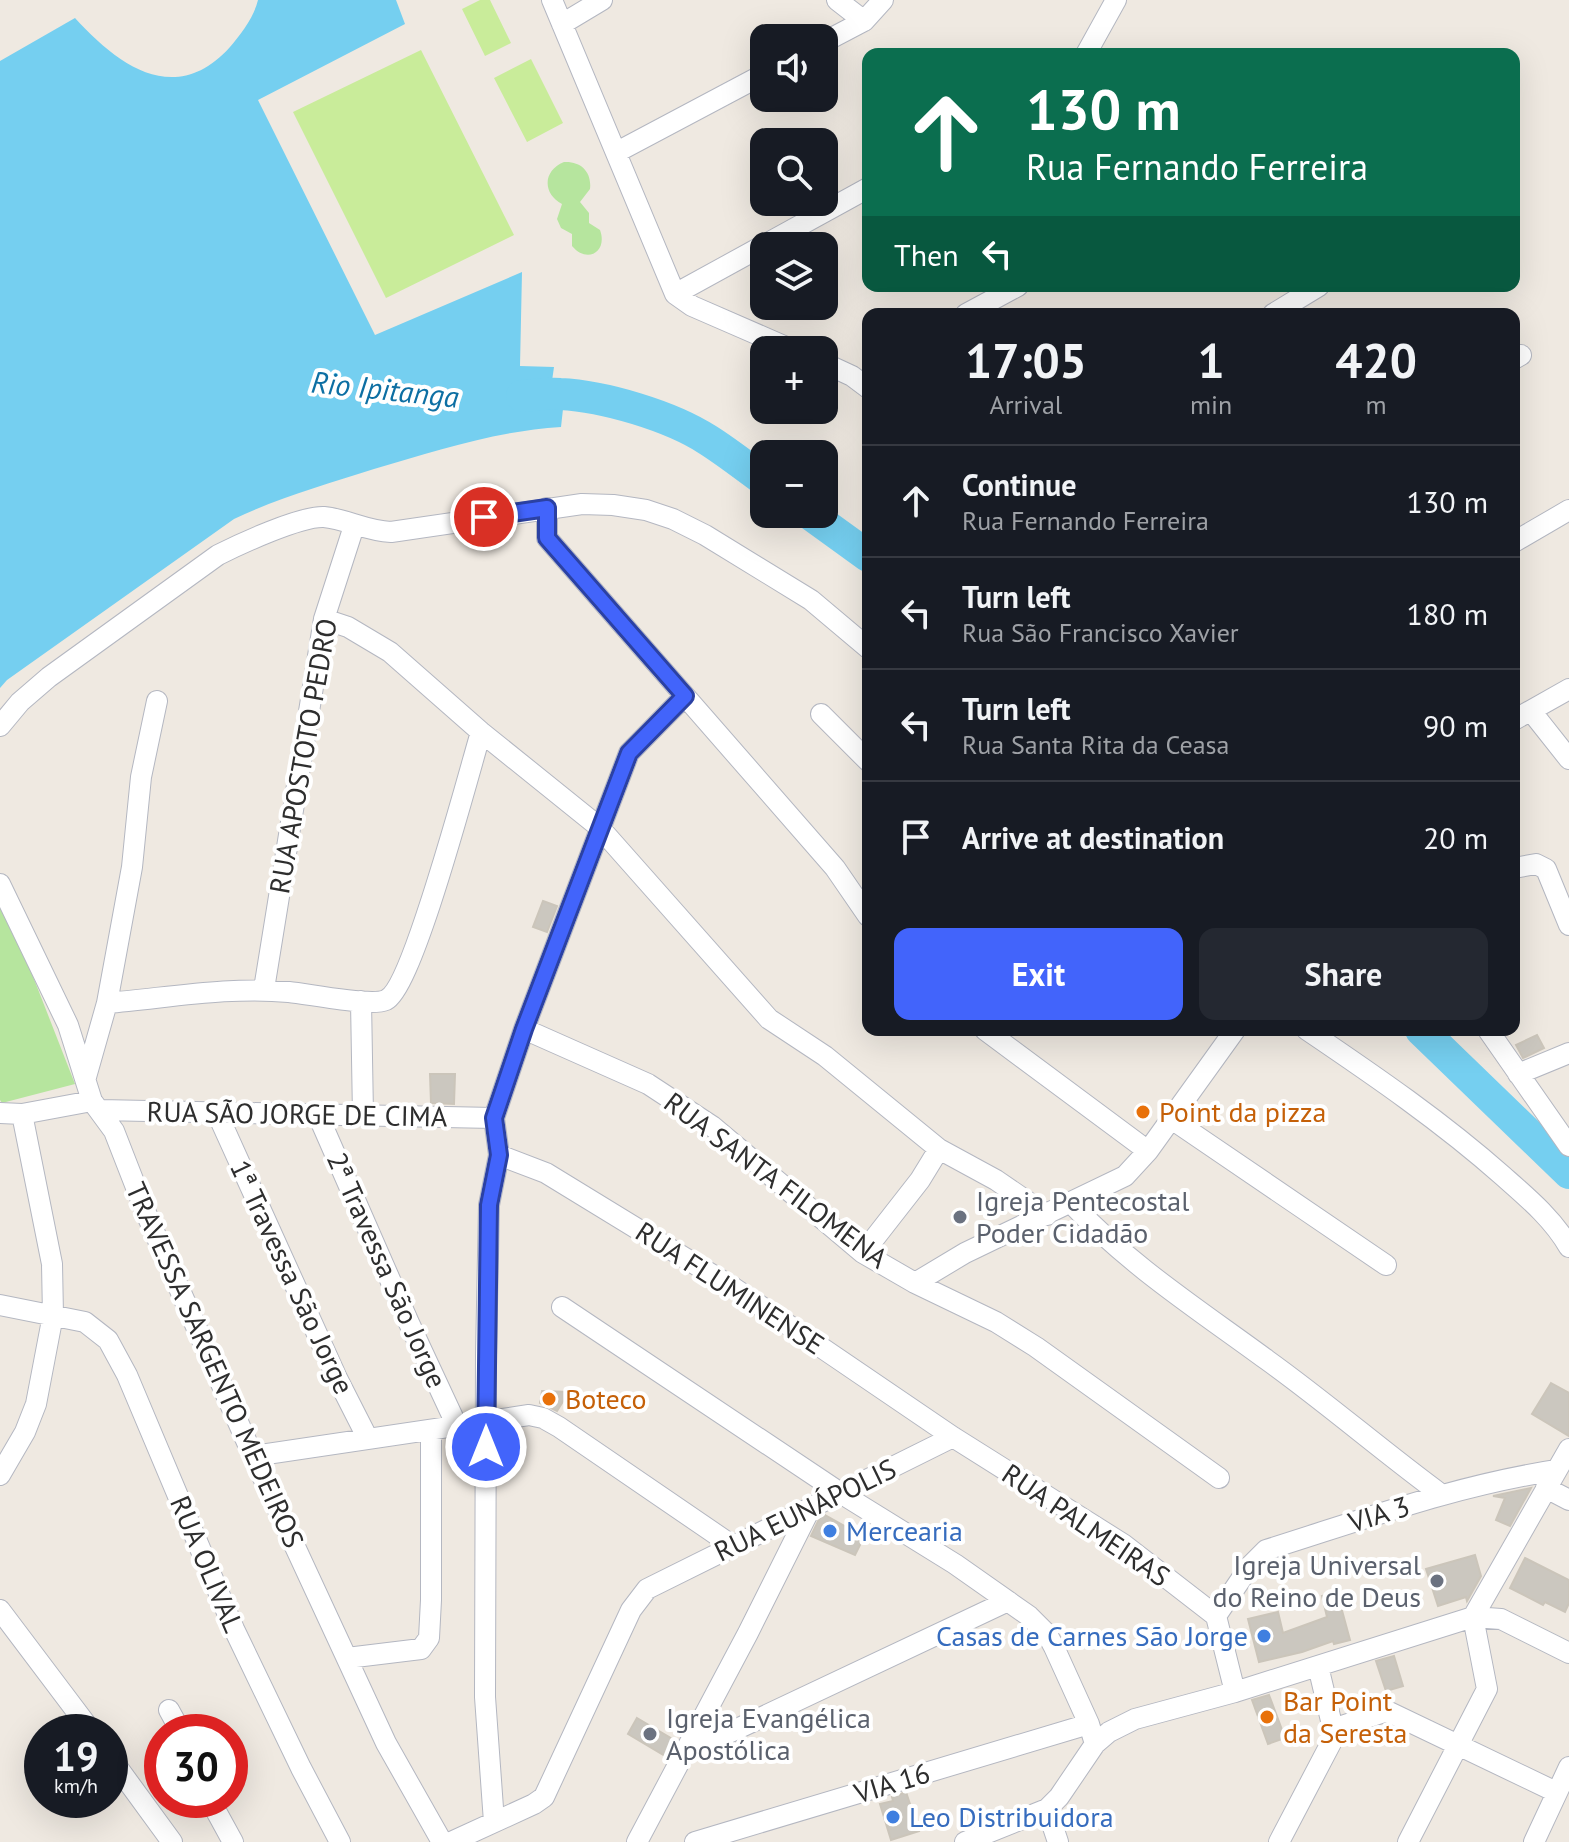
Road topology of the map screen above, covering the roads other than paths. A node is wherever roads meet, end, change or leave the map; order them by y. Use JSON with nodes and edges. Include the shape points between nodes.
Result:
{"nodes":[{"id":1,"x":552,"y":0,"type":"edge"},
{"id":2,"x":602,"y":0,"type":"edge"},
{"id":3,"x":837,"y":0,"type":"edge"},
{"id":4,"x":883,"y":0,"type":"edge"},
{"id":5,"x":1116,"y":0,"type":"edge"},
{"id":6,"x":864,"y":21,"type":"junction"},
{"id":7,"x":562,"y":24,"type":"junction"},
{"id":8,"x":838,"y":35,"type":"edge"},
{"id":9,"x":1089,"y":48,"type":"edge"},
{"id":10,"x":750,"y":81,"type":"edge"},
{"id":11,"x":617,"y":152,"type":"junction"},
{"id":12,"x":862,"y":191,"type":"edge"},
{"id":13,"x":1007,"y":292,"type":"edge"},
{"id":14,"x":1309,"y":292,"type":"edge"},
{"id":15,"x":675,"y":294,"type":"junction"},
{"id":16,"x":977,"y":308,"type":"edge"},
{"id":17,"x":1283,"y":308,"type":"edge"},
{"id":18,"x":761,"y":336,"type":"edge"},
{"id":19,"x":838,"y":368,"type":"edge"},
{"id":20,"x":862,"y":377,"type":"edge"},
{"id":21,"x":547,"y":508,"type":"junction"},
{"id":22,"x":1569,"y":510,"type":"edge"},
{"id":23,"x":354,"y":526,"type":"junction"},
{"id":24,"x":1520,"y":539,"type":"edge"},
{"id":25,"x":324,"y":619,"type":"junction"},
{"id":26,"x":862,"y":643,"type":"edge"},
{"id":27,"x":1569,"y":689,"type":"edge"},
{"id":28,"x":685,"y":696,"type":"junction"},
{"id":29,"x":157,"y":701,"type":"dead end"},
{"id":30,"x":821,"y":714,"type":"dead end"},
{"id":31,"x":1523,"y":715,"type":"edge"},
{"id":32,"x":0,"y":726,"type":"edge"},
{"id":33,"x":481,"y":732,"type":"junction"},
{"id":34,"x":862,"y":755,"type":"edge"},
{"id":35,"x":1569,"y":759,"type":"edge"},
{"id":36,"x":599,"y":827,"type":"junction"},
{"id":37,"x":1520,"y":867,"type":"edge"},
{"id":38,"x":0,"y":884,"type":"edge"},
{"id":39,"x":862,"y":907,"type":"edge"},
{"id":40,"x":1569,"y":925,"type":"edge"},
{"id":41,"x":264,"y":989,"type":"junction"},
{"id":42,"x":361,"y":1001,"type":"junction"},
{"id":43,"x":107,"y":1003,"type":"junction"},
{"id":44,"x":524,"y":1029,"type":"junction"},
{"id":45,"x":993,"y":1036,"type":"edge"},
{"id":46,"x":1231,"y":1036,"type":"edge"},
{"id":47,"x":1315,"y":1036,"type":"edge"},
{"id":48,"x":1492,"y":1036,"type":"edge"},
{"id":49,"x":1569,"y":1053,"type":"edge"},
{"id":50,"x":1518,"y":1074,"type":"junction"},
{"id":51,"x":86,"y":1078,"type":"junction"},
{"id":52,"x":96,"y":1106,"type":"junction"},
{"id":53,"x":0,"y":1113,"type":"edge"},
{"id":54,"x":217,"y":1113,"type":"junction"},
{"id":55,"x":317,"y":1113,"type":"junction"},
{"id":56,"x":22,"y":1114,"type":"junction"},
{"id":57,"x":363,"y":1115,"type":"junction"},
{"id":58,"x":494,"y":1118,"type":"junction"},
{"id":59,"x":1170,"y":1118,"type":"junction"},
{"id":60,"x":1565,"y":1134,"type":"edge"},
{"id":61,"x":939,"y":1149,"type":"junction"},
{"id":62,"x":1148,"y":1151,"type":"junction"},
{"id":63,"x":499,"y":1155,"type":"junction"},
{"id":64,"x":1071,"y":1203,"type":"junction"},
{"id":65,"x":1047,"y":1215,"type":"junction"},
{"id":66,"x":1569,"y":1247,"type":"edge"},
{"id":67,"x":863,"y":1253,"type":"junction"},
{"id":68,"x":1386,"y":1265,"type":"dead end"},
{"id":69,"x":915,"y":1283,"type":"junction"},
{"id":70,"x":0,"y":1305,"type":"edge"},
{"id":71,"x":562,"y":1307,"type":"dead end"},
{"id":72,"x":53,"y":1315,"type":"junction"},
{"id":73,"x":486,"y":1421,"type":"junction"},
{"id":74,"x":457,"y":1426,"type":"junction"},
{"id":75,"x":431,"y":1430,"type":"junction"},
{"id":76,"x":953,"y":1437,"type":"junction"},
{"id":77,"x":368,"y":1439,"type":"junction"},
{"id":78,"x":1569,"y":1449,"type":"edge"},
{"id":79,"x":253,"y":1456,"type":"junction"},
{"id":80,"x":1557,"y":1470,"type":"junction"},
{"id":81,"x":0,"y":1475,"type":"edge"},
{"id":82,"x":1219,"y":1478,"type":"dead end"},
{"id":83,"x":1546,"y":1488,"type":"junction"},
{"id":84,"x":842,"y":1494,"type":"junction"},
{"id":85,"x":1442,"y":1495,"type":"junction"},
{"id":86,"x":1569,"y":1500,"type":"edge"},
{"id":87,"x":810,"y":1509,"type":"junction"},
{"id":88,"x":733,"y":1546,"type":"junction"},
{"id":89,"x":1008,"y":1601,"type":"junction"},
{"id":90,"x":0,"y":1610,"type":"edge"},
{"id":91,"x":1216,"y":1616,"type":"junction"},
{"id":92,"x":1473,"y":1617,"type":"junction"},
{"id":93,"x":1569,"y":1653,"type":"edge"},
{"id":94,"x":347,"y":1658,"type":"junction"},
{"id":95,"x":1318,"y":1666,"type":"junction"},
{"id":96,"x":1235,"y":1692,"type":"junction"},
{"id":97,"x":169,"y":1710,"type":"dead end"},
{"id":98,"x":78,"y":1714,"type":"edge"},
{"id":99,"x":171,"y":1714,"type":"edge"},
{"id":100,"x":1333,"y":1729,"type":"junction"},
{"id":101,"x":1092,"y":1734,"type":"junction"},
{"id":102,"x":1456,"y":1745,"type":"junction"},
{"id":103,"x":684,"y":1754,"type":"junction"},
{"id":104,"x":1569,"y":1767,"type":"edge"},
{"id":105,"x":128,"y":1782,"type":"edge"},
{"id":106,"x":1556,"y":1792,"type":"junction"},
{"id":107,"x":1047,"y":1809,"type":"junction"},
{"id":108,"x":220,"y":1818,"type":"edge"},
{"id":109,"x":494,"y":1822,"type":"junction"},
{"id":110,"x":1534,"y":1840,"type":"edge"},
{"id":111,"x":172,"y":1842,"type":"edge"},
{"id":112,"x":233,"y":1842,"type":"edge"},
{"id":113,"x":340,"y":1842,"type":"edge"},
{"id":114,"x":442,"y":1842,"type":"edge"},
{"id":115,"x":451,"y":1842,"type":"edge"},
{"id":116,"x":637,"y":1842,"type":"edge"},
{"id":117,"x":695,"y":1842,"type":"edge"},
{"id":118,"x":965,"y":1842,"type":"edge"},
{"id":119,"x":1058,"y":1842,"type":"edge"},
{"id":120,"x":1279,"y":1842,"type":"edge"},
{"id":121,"x":1408,"y":1842,"type":"edge"}],
"edges":[{"from":1,"to":7,"type":"street"},
{"from":2,"to":7,"type":"street"},
{"from":3,"to":6,"type":"street"},
{"from":4,"to":6,"type":"street"},
{"from":5,"to":9,"type":"street"},
{"from":6,"to":8,"type":"street"},
{"from":7,"to":11,"type":"street"},
{"from":10,"to":11,"type":"street"},
{"from":11,"to":15,"type":"street"},
{"from":12,"to":15,"type":"street"},
{"from":13,"to":16,"type":"street"},
{"from":14,"to":17,"type":"street"},
{"from":15,"to":18,"type":"street"},
{"from":19,"to":20,"type":"street"},
{"from":21,"to":23,"type":"street","via":[[391,532]]},
{"from":21,"to":26,"type":"street","via":[[613,505],[673,519],[811,600]]},
{"from":21,"to":28,"type":"street","via":[[547,538]]},
{"from":22,"to":24,"type":"street"},
{"from":23,"to":25,"type":"street","name":"RUA APOSTOTO PEDRO"},
{"from":23,"to":32,"type":"street","via":[[311,519],[218,555],[49,677]]},
{"from":25,"to":33,"type":"street","via":[[390,652]]},
{"from":25,"to":41,"type":"street","name":"RUA APOSTOTO PEDRO"},
{"from":27,"to":31,"type":"street"},
{"from":28,"to":36,"type":"street","via":[[629,753]]},
{"from":28,"to":39,"type":"street","via":[[835,868]]},
{"from":29,"to":43,"type":"street"},
{"from":30,"to":34,"type":"street"},
{"from":31,"to":35,"type":"street"},
{"from":33,"to":36,"type":"street"},
{"from":33,"to":42,"type":"street","via":[[425,918],[396,989],[381,1002]]},
{"from":36,"to":44,"type":"street"},
{"from":36,"to":61,"type":"street","via":[[769,1019],[825,1056]]},
{"from":37,"to":40,"type":"street","via":[[1536,864],[1546,869]]},
{"from":38,"to":51,"type":"street","name":"TRAVESSA SARGENTO MEDEIROS","via":[[68,1025]]},
{"from":41,"to":42,"type":"street"},
{"from":41,"to":43,"type":"street"},
{"from":42,"to":57,"type":"street"},
{"from":43,"to":51,"type":"street"},
{"from":44,"to":58,"type":"street"},
{"from":44,"to":67,"type":"street","name":"RUA SANTA FILOMENA","via":[[648,1084],[712,1126]]},
{"from":45,"to":62,"type":"street"},
{"from":46,"to":59,"type":"street"},
{"from":47,"to":66,"type":"street","via":[[1464,1142],[1537,1206]]},
{"from":48,"to":50,"type":"street"},
{"from":49,"to":50,"type":"street"},
{"from":50,"to":60,"type":"street"},
{"from":51,"to":52,"type":"street","name":"TRAVESSA SARGENTO MEDEIROS"},
{"from":52,"to":54,"type":"street","name":"RUA SÃO JORGE DE CIMA"},
{"from":52,"to":56,"type":"street","name":"RUA SÃO JORGE DE CIMA"},
{"from":52,"to":79,"type":"street","name":"TRAVESSA SARGENTO MEDEIROS","via":[[114,1131]]},
{"from":53,"to":56,"type":"street","name":"RUA SÃO JORGE DE CIMA"},
{"from":54,"to":55,"type":"street","name":"RUA SÃO JORGE DE CIMA"},
{"from":54,"to":77,"type":"street","name":"1ª Travessa São Jorge"},
{"from":55,"to":57,"type":"street","name":"RUA SÃO JORGE DE CIMA"},
{"from":55,"to":74,"type":"street","name":"2ª Travessa São Jorge"},
{"from":56,"to":72,"type":"street","via":[[52,1264]]},
{"from":57,"to":58,"type":"street","name":"RUA SÃO JORGE DE CIMA"},
{"from":58,"to":63,"type":"street"},
{"from":59,"to":62,"type":"street"},
{"from":59,"to":68,"type":"street"},
{"from":61,"to":65,"type":"street"},
{"from":61,"to":67,"type":"street"},
{"from":62,"to":64,"type":"street","via":[[1125,1176]]},
{"from":63,"to":73,"type":"street","via":[[489,1205]]},
{"from":63,"to":76,"type":"street","name":"RUA FLUMINENSE","via":[[546,1173],[694,1264]]},
{"from":64,"to":65,"type":"street"},
{"from":64,"to":85,"type":"street","via":[[1095,1230],[1167,1289],[1353,1423]]},
{"from":65,"to":69,"type":"street"},
{"from":67,"to":69,"type":"street","name":"RUA SANTA FILOMENA"},
{"from":69,"to":82,"type":"street","name":"RUA SANTA FILOMENA","via":[[1036,1347]]},
{"from":70,"to":72,"type":"street","name":"RUA OLIVAL"},
{"from":71,"to":84,"type":"street"},
{"from":72,"to":81,"type":"street","via":[[36,1404]]},
{"from":72,"to":113,"type":"street","name":"RUA OLIVAL","via":[[99,1330],[116,1352],[234,1629]]},
{"from":73,"to":74,"type":"street"},
{"from":73,"to":88,"type":"street","via":[[543,1418]]},
{"from":73,"to":109,"type":"street","via":[[485,1697]]},
{"from":74,"to":75,"type":"street"},
{"from":75,"to":77,"type":"street"},
{"from":75,"to":94,"type":"street","via":[[428,1643],[421,1649]]},
{"from":76,"to":84,"type":"street","name":"RUA EUNÁPOLIS"},
{"from":76,"to":91,"type":"street","name":"RUA PALMEIRAS","via":[[1123,1544]]},
{"from":77,"to":79,"type":"street"},
{"from":78,"to":80,"type":"street"},
{"from":79,"to":94,"type":"street","name":"TRAVESSA SARGENTO MEDEIROS"},
{"from":80,"to":83,"type":"street"},
{"from":80,"to":85,"type":"street","name":"VIA 3"},
{"from":83,"to":86,"type":"street"},
{"from":83,"to":92,"type":"street"},
{"from":84,"to":87,"type":"street","name":"RUA EUNÁPOLIS"},
{"from":84,"to":89,"type":"street"},
{"from":85,"to":91,"type":"street","name":"VIA 3","via":[[1266,1550]]},
{"from":87,"to":88,"type":"street","name":"RUA EUNÁPOLIS"},
{"from":87,"to":103,"type":"street"},
{"from":88,"to":109,"type":"street","name":"RUA EUNÁPOLIS","via":[[657,1582],[640,1596],[547,1793]]},
{"from":89,"to":101,"type":"street","via":[[1047,1634]]},
{"from":89,"to":103,"type":"street"},
{"from":90,"to":98,"type":"street"},
{"from":91,"to":96,"type":"street"},
{"from":92,"to":93,"type":"street","via":[[1501,1619]]},
{"from":92,"to":95,"type":"street"},
{"from":92,"to":102,"type":"street","via":[[1487,1689]]},
{"from":94,"to":114,"type":"street","name":"TRAVESSA SARGENTO MEDEIROS","via":[[386,1743]]},
{"from":95,"to":96,"type":"street"},
{"from":95,"to":100,"type":"street"},
{"from":96,"to":101,"type":"street"},
{"from":97,"to":99,"type":"street"},
{"from":100,"to":102,"type":"street","via":[[1387,1711]]},
{"from":100,"to":120,"type":"street","via":[[1325,1758]]},
{"from":101,"to":107,"type":"street","via":[[1059,1797]]},
{"from":101,"to":117,"type":"street","name":"VIA 16"},
{"from":102,"to":106,"type":"street"},
{"from":102,"to":121,"type":"street"},
{"from":103,"to":116,"type":"street"},
{"from":104,"to":106,"type":"street"},
{"from":105,"to":111,"type":"street"},
{"from":106,"to":110,"type":"street"},
{"from":107,"to":118,"type":"street"},
{"from":107,"to":119,"type":"street"},
{"from":108,"to":112,"type":"street"},
{"from":109,"to":115,"type":"street"}]}
